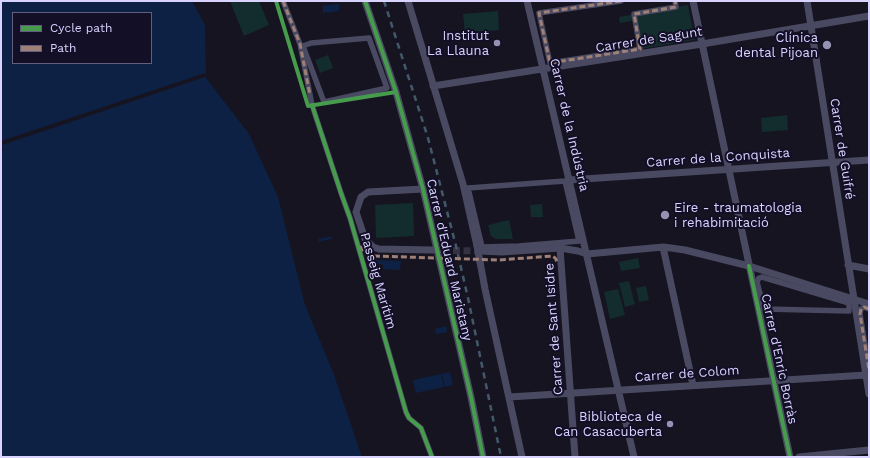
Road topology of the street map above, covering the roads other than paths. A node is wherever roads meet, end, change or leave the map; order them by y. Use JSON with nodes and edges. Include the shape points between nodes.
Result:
{"nodes":[{"id":1,"x":283,"y":1,"type":"edge"},
{"id":2,"x":365,"y":1,"type":"edge"},
{"id":3,"x":408,"y":1,"type":"edge"},
{"id":4,"x":527,"y":1,"type":"edge"},
{"id":5,"x":621,"y":1,"type":"edge"},
{"id":6,"x":675,"y":1,"type":"edge"},
{"id":7,"x":693,"y":1,"type":"edge"},
{"id":8,"x":807,"y":1,"type":"edge"},
{"id":9,"x":869,"y":16,"type":"edge"},
{"id":10,"x":810,"y":25,"type":"junction"},
{"id":11,"x":702,"y":44,"type":"junction"},
{"id":12,"x":543,"y":69,"type":"junction"},
{"id":13,"x":433,"y":86,"type":"junction"},
{"id":14,"x":387,"y":88,"type":"joint"},
{"id":15,"x":869,"y":160,"type":"edge"},
{"id":16,"x":833,"y":162,"type":"junction"},
{"id":17,"x":729,"y":170,"type":"junction"},
{"id":18,"x":567,"y":180,"type":"junction"},
{"id":19,"x":423,"y":189,"type":"junction"},
{"id":20,"x":663,"y":247,"type":"junction"},
{"id":21,"x":560,"y":248,"type":"junction"},
{"id":22,"x":479,"y":249,"type":"junction"},
{"id":23,"x":432,"y":250,"type":"tunnel mouth"},
{"id":24,"x":587,"y":254,"type":"junction"},
{"id":25,"x":848,"y":265,"type":"junction"},
{"id":26,"x":749,"y":266,"type":"junction"},
{"id":27,"x":869,"y":269,"type":"edge"},
{"id":28,"x":855,"y":300,"type":"junction"},
{"id":29,"x":869,"y":304,"type":"edge"},
{"id":30,"x":869,"y":309,"type":"edge"},
{"id":31,"x":847,"y":311,"type":"joint"},
{"id":32,"x":868,"y":373,"type":"edge"},
{"id":33,"x":773,"y":380,"type":"junction"},
{"id":34,"x":693,"y":385,"type":"junction"},
{"id":35,"x":619,"y":390,"type":"junction"},
{"id":36,"x":570,"y":393,"type":"junction"},
{"id":37,"x":869,"y":394,"type":"edge"},
{"id":38,"x":508,"y":397,"type":"junction"},
{"id":39,"x":869,"y":450,"type":"edge"},
{"id":40,"x":432,"y":457,"type":"edge"},
{"id":41,"x":482,"y":457,"type":"edge"},
{"id":42,"x":522,"y":457,"type":"edge"},
{"id":43,"x":575,"y":457,"type":"edge"},
{"id":44,"x":634,"y":457,"type":"edge"},
{"id":45,"x":790,"y":457,"type":"edge"},
{"id":46,"x":799,"y":457,"type":"edge"}],
"edges":[{"from":1,"to":40,"type":"street","name":"Passeig Marítim","via":[[300,44],[312,106],[350,218],[406,412],[421,428]]},
{"from":2,"to":19,"type":"street","name":"Carrer d'Eduard Maristany","via":[[396,92]]},
{"from":3,"to":13,"type":"street"},
{"from":4,"to":12,"type":"street","name":"Carrer de la Indústria"},
{"from":5,"to":6,"type":"street","via":[[539,13],[550,63],[640,48],[634,14],[676,7]]},
{"from":7,"to":11,"type":"street","name":"Carrer d'Enric Borràs"},
{"from":8,"to":10,"type":"street","name":"Carrer de Guifré"},
{"from":9,"to":10,"type":"street","name":"Carrer de Sagunt"},
{"from":10,"to":11,"type":"street","name":"Carrer de Sagunt"},
{"from":10,"to":16,"type":"street","name":"Carrer de Guifré"},
{"from":11,"to":12,"type":"street","name":"Carrer de Sagunt"},
{"from":11,"to":17,"type":"street","name":"Carrer d'Enric Borràs"},
{"from":12,"to":13,"type":"street","name":"Carrer de Sagunt"},
{"from":12,"to":18,"type":"street","name":"Carrer de la Indústria"},
{"from":13,"to":22,"type":"street"},
{"from":14,"to":14,"type":"street","via":[[369,38],[311,43],[303,46],[324,102]]},
{"from":15,"to":16,"type":"street","name":"Carrer de la Conquista"},
{"from":16,"to":17,"type":"street","name":"Carrer de la Conquista"},
{"from":16,"to":25,"type":"street","name":"Carrer de Guifré"},
{"from":17,"to":18,"type":"street","name":"Carrer de la Conquista"},
{"from":17,"to":26,"type":"street","name":"Carrer d'Enric Borràs"},
{"from":18,"to":18,"type":"street","via":[[468,188],[482,247],[579,242]]},
{"from":18,"to":24,"type":"street","name":"Carrer de la Indústria"},
{"from":19,"to":23,"type":"street","via":[[368,192],[361,197],[356,212],[366,239],[373,247]]},
{"from":19,"to":41,"type":"street","name":"Carrer d'Eduard Maristany","via":[[471,397]]},
{"from":20,"to":24,"type":"street"},
{"from":20,"to":26,"type":"street"},
{"from":20,"to":34,"type":"street"},
{"from":21,"to":22,"type":"street","via":[[502,252]]},
{"from":21,"to":24,"type":"street"},
{"from":21,"to":36,"type":"street","name":"Carrer de Sant Isidre"},
{"from":22,"to":38,"type":"street","bridge":true},
{"from":24,"to":35,"type":"street","name":"Carrer de la Indústria"},
{"from":25,"to":27,"type":"street"},
{"from":25,"to":28,"type":"street","name":"Carrer de Guifré"},
{"from":26,"to":28,"type":"street"},
{"from":26,"to":33,"type":"street","name":"Carrer d'Enric Borràs"},
{"from":28,"to":29,"type":"street"},
{"from":28,"to":32,"type":"street","name":"Carrer de Guifré"},
{"from":30,"to":32,"type":"street","via":[[864,307],[860,314]]},
{"from":31,"to":31,"type":"street","via":[[764,309],[757,282],[762,277],[848,303]]},
{"from":32,"to":33,"type":"street","name":"Carrer de Colom"},
{"from":32,"to":37,"type":"street","name":"Carrer de Guifré"},
{"from":33,"to":34,"type":"street","name":"Carrer de Colom"},
{"from":33,"to":45,"type":"street","name":"Carrer d'Enric Borràs"},
{"from":34,"to":35,"type":"street","name":"Carrer de Colom"},
{"from":35,"to":36,"type":"street","name":"Carrer de Colom"},
{"from":35,"to":44,"type":"street","name":"Carrer de la Indústria"},
{"from":36,"to":38,"type":"street","name":"Carrer de Colom"},
{"from":36,"to":43,"type":"street","name":"Carrer de Sant Isidre"},
{"from":38,"to":42,"type":"street"},
{"from":39,"to":46,"type":"street"}]}
